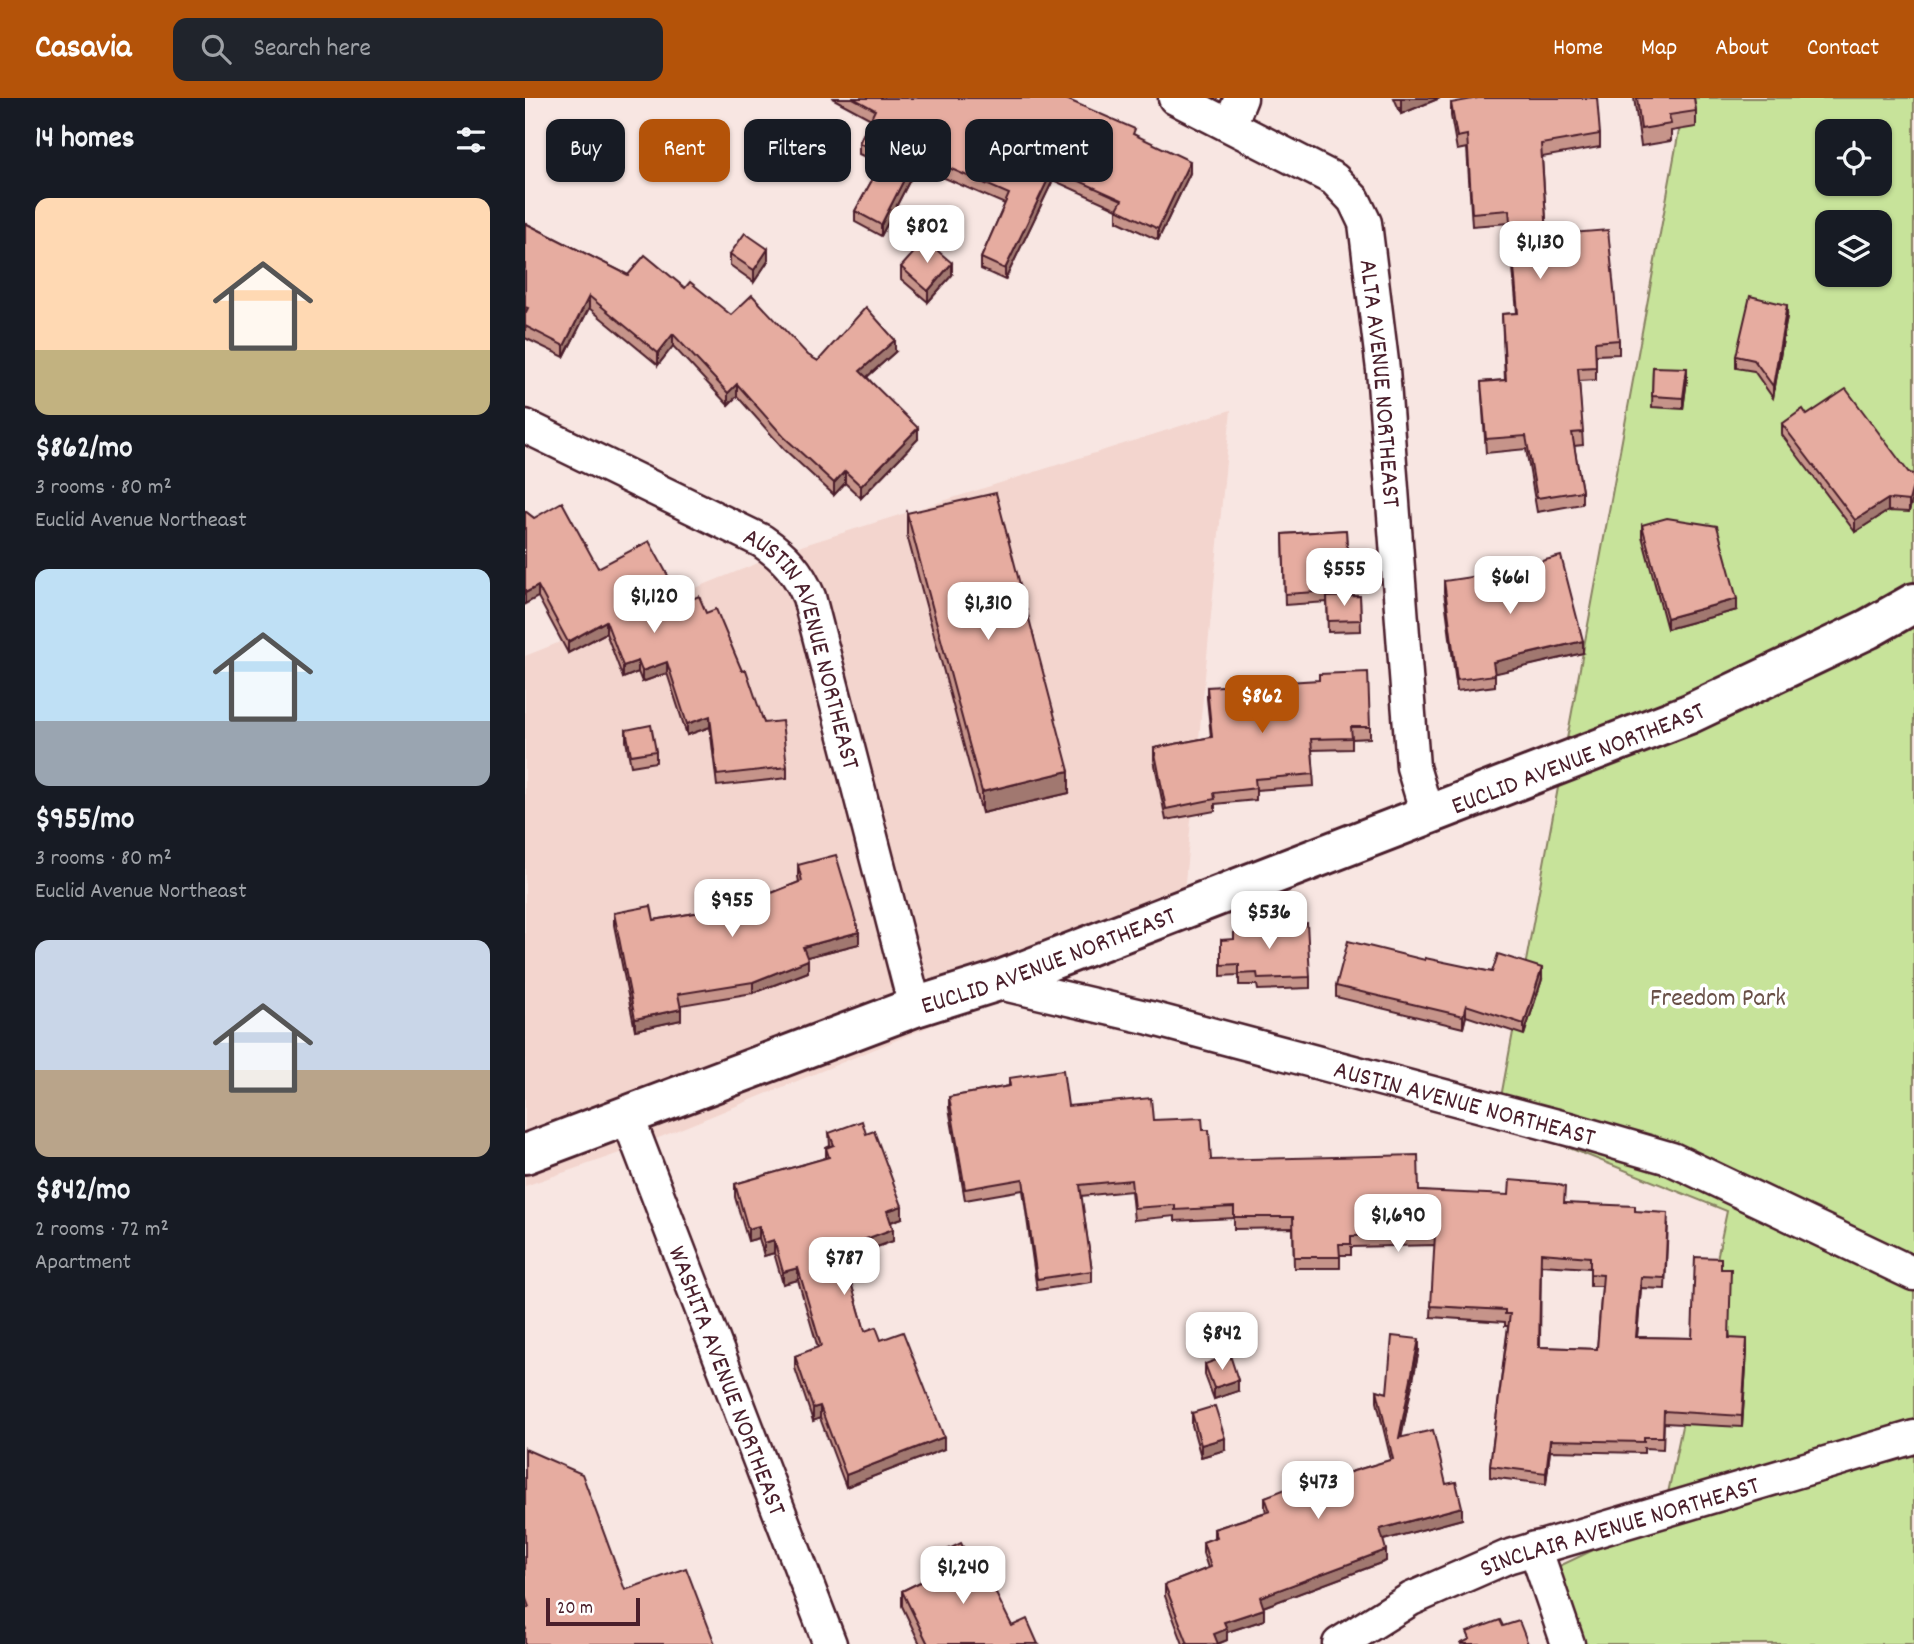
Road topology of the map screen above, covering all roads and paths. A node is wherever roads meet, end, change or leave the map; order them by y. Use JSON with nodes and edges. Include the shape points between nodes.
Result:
{"nodes":[{"id":1,"x":1175,"y":98,"type":"edge"},
{"id":2,"x":1235,"y":111,"type":"edge"},
{"id":3,"x":525,"y":425,"type":"edge"},
{"id":4,"x":1914,"y":603,"type":"edge"},
{"id":5,"x":1427,"y":814,"type":"junction"},
{"id":6,"x":995,"y":982,"type":"junction"},
{"id":7,"x":915,"y":1007,"type":"junction"},
{"id":8,"x":628,"y":1115,"type":"junction"},
{"id":9,"x":525,"y":1154,"type":"edge"},
{"id":10,"x":1914,"y":1274,"type":"edge"},
{"id":11,"x":1914,"y":1437,"type":"edge"},
{"id":12,"x":1535,"y":1548,"type":"junction"},
{"id":13,"x":830,"y":1644,"type":"edge"},
{"id":14,"x":1339,"y":1644,"type":"edge"},
{"id":15,"x":1569,"y":1644,"type":"edge"}],
"edges":[{"from":1,"to":2,"type":"street","name":"ALTA AVENUE NORTHEAST"},
{"from":2,"to":5,"type":"street","name":"ALTA AVENUE NORTHEAST","via":[[1334,178],[1354,200],[1365,223],[1383,370],[1413,767]]},
{"from":3,"to":7,"type":"street","name":"AUSTIN AVENUE NORTHEAST","via":[[762,541],[799,575],[809,597]]},
{"from":4,"to":5,"type":"street","name":"EUCLID AVENUE NORTHEAST","via":[[1689,714]]},
{"from":5,"to":6,"type":"street","name":"EUCLID AVENUE NORTHEAST"},
{"from":6,"to":7,"type":"street","name":"EUCLID AVENUE NORTHEAST"},
{"from":6,"to":10,"type":"street","name":"AUSTIN AVENUE NORTHEAST","via":[[1124,1012],[1672,1159]]},
{"from":7,"to":8,"type":"street","name":"EUCLID AVENUE NORTHEAST"},
{"from":8,"to":9,"type":"street","name":"EUCLID AVENUE NORTHEAST"},
{"from":8,"to":13,"type":"street","name":"WASHITA AVENUE NORTHEAST"},
{"from":11,"to":12,"type":"street","name":"SINCLAIR AVENUE NORTHEAST"},
{"from":12,"to":14,"type":"street","name":"SINCLAIR AVENUE NORTHEAST","via":[[1411,1599]]},
{"from":12,"to":15,"type":"street"}]}
